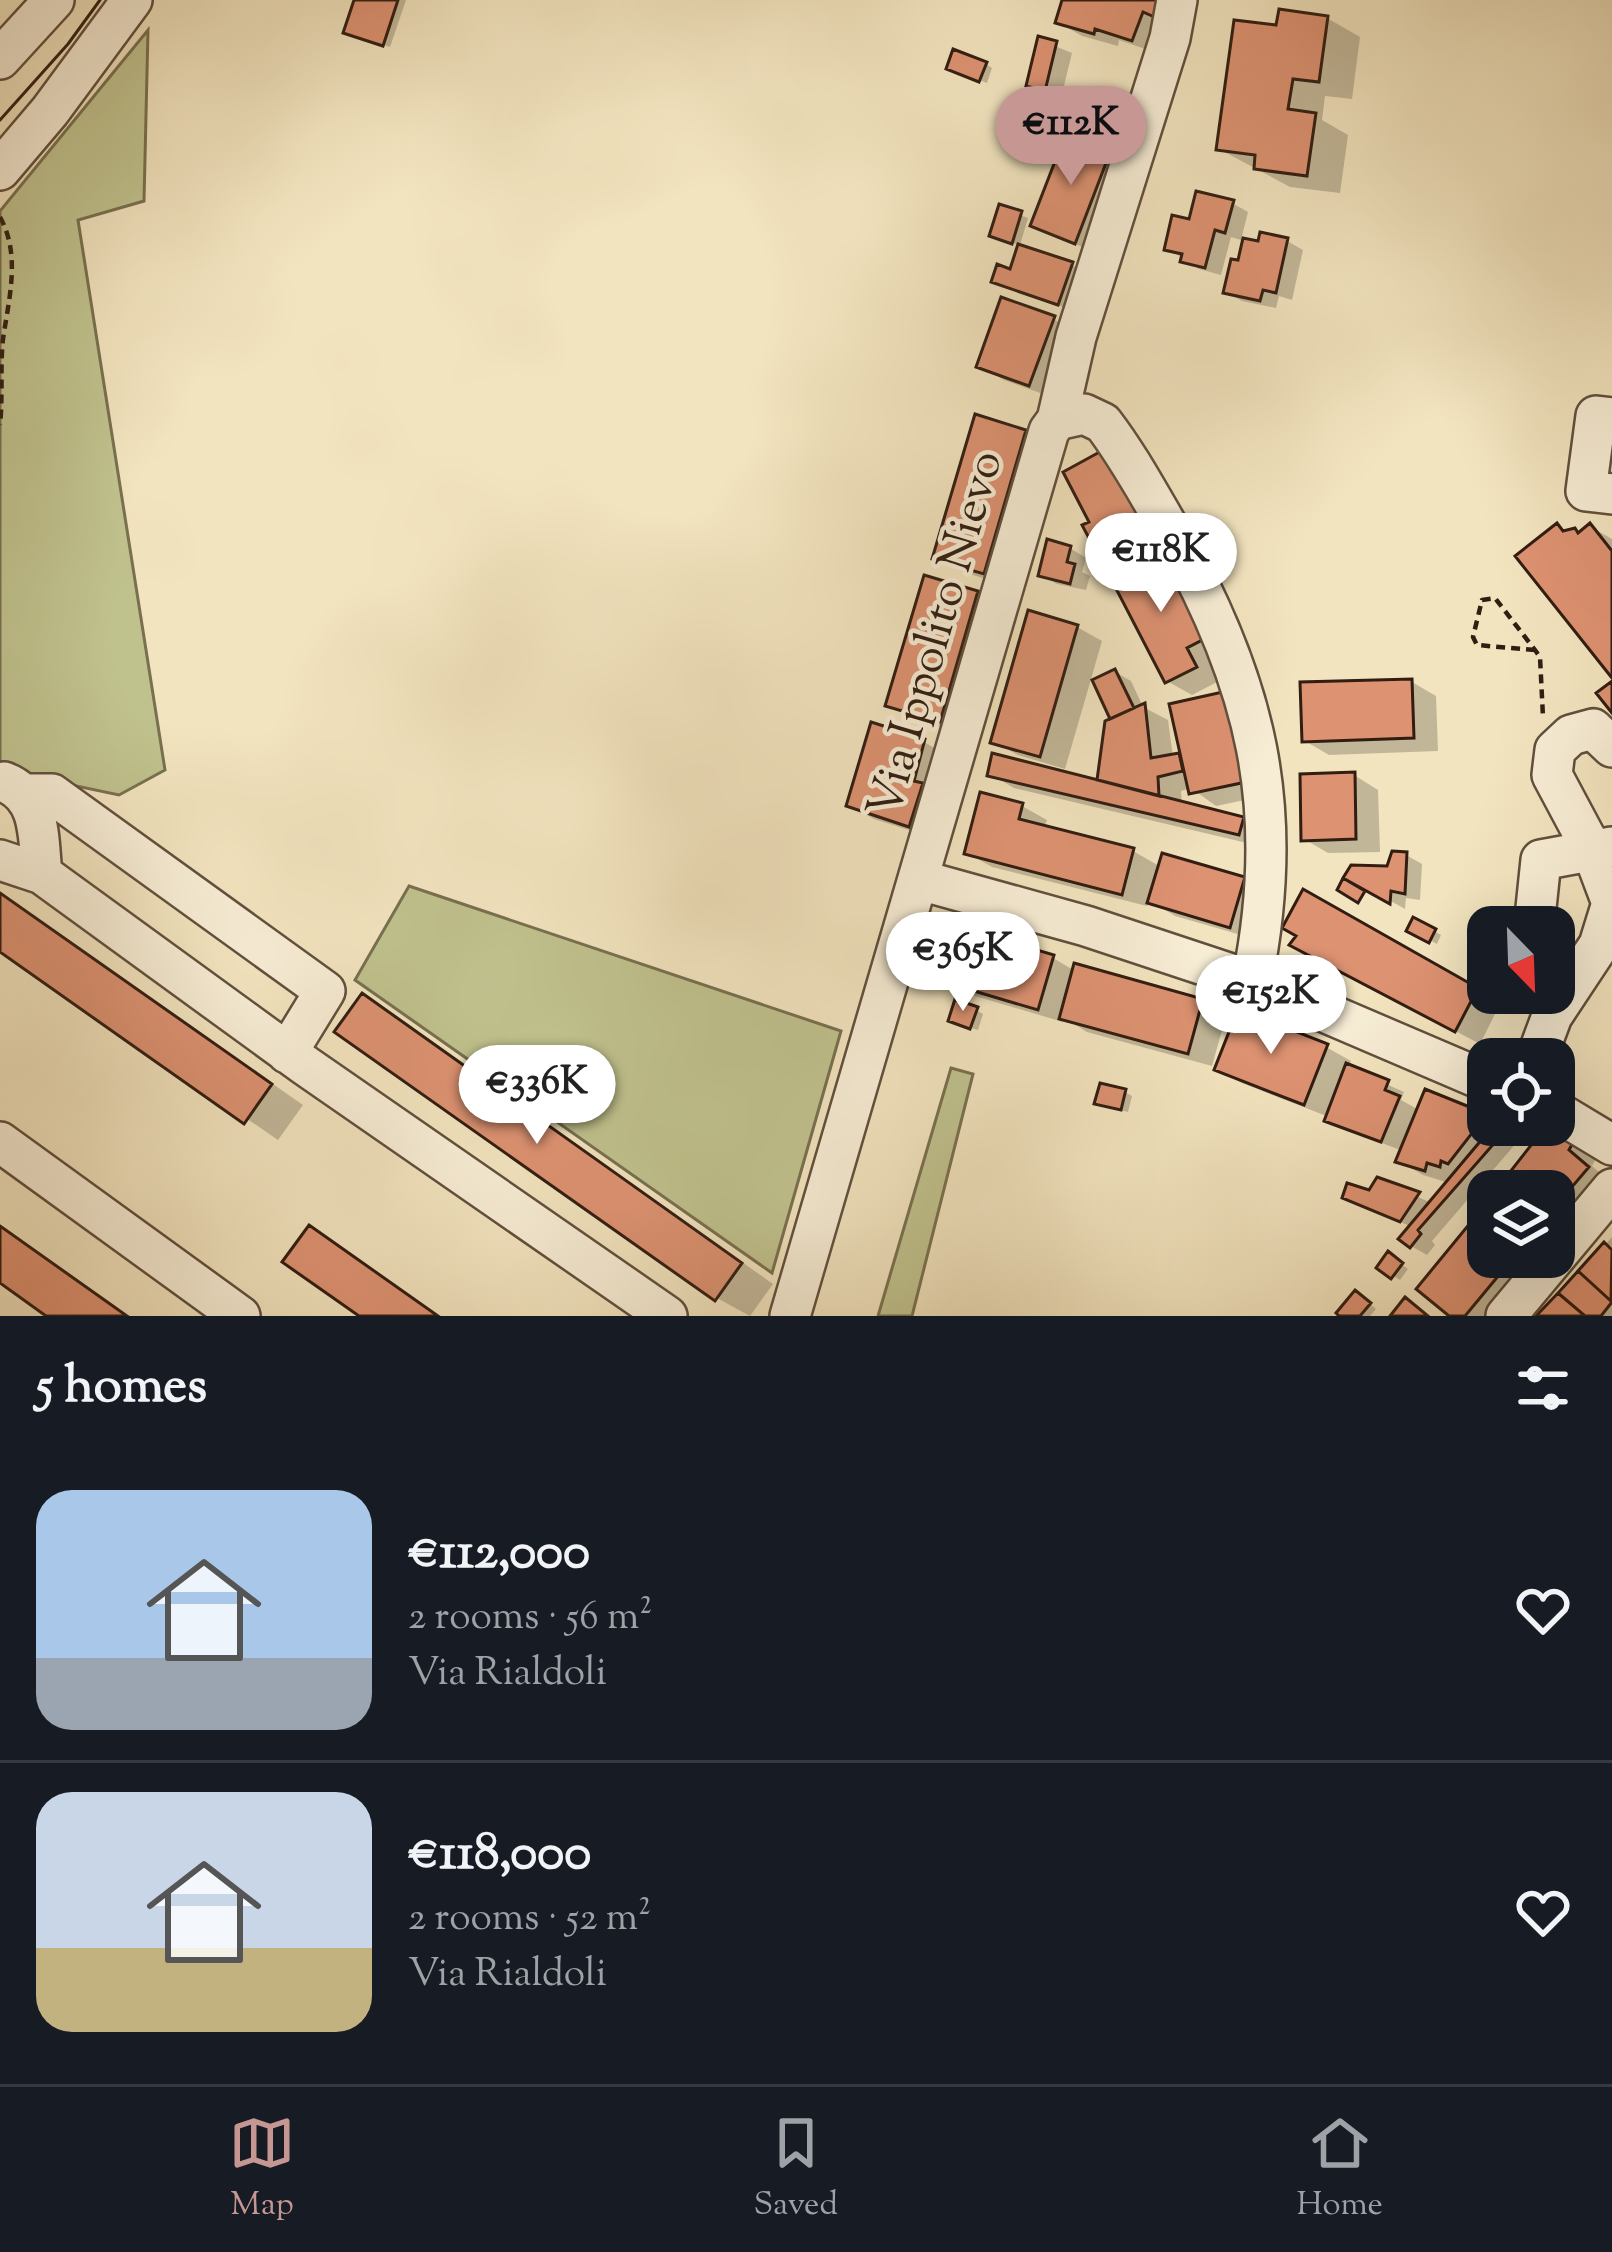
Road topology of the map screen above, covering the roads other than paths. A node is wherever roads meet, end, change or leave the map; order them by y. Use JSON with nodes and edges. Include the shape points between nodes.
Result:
{"nodes":[{"id":1,"x":54,"y":0,"type":"edge"},
{"id":2,"x":132,"y":0,"type":"edge"},
{"id":3,"x":1178,"y":0,"type":"edge"},
{"id":4,"x":0,"y":59,"type":"edge"},
{"id":5,"x":0,"y":170,"type":"edge"},
{"id":6,"x":1612,"y":418,"type":"edge"},
{"id":7,"x":1057,"y":420,"type":"junction"},
{"id":8,"x":1612,"y":494,"type":"edge"},
{"id":9,"x":1612,"y":747,"type":"edge"},
{"id":10,"x":12,"y":788,"type":"edge"},
{"id":11,"x":1602,"y":849,"type":"edge"},
{"id":12,"x":0,"y":860,"type":"edge"},
{"id":13,"x":42,"y":874,"type":"junction"},
{"id":14,"x":920,"y":880,"type":"junction"},
{"id":15,"x":1612,"y":903,"type":"edge"},
{"id":16,"x":1536,"y":906,"type":"edge"},
{"id":17,"x":1575,"y":969,"type":"edge"},
{"id":18,"x":1252,"y":981,"type":"junction"},
{"id":19,"x":287,"y":1053,"type":"junction"},
{"id":20,"x":1467,"y":1073,"type":"edge"},
{"id":21,"x":1575,"y":1123,"type":"edge"},
{"id":22,"x":0,"y":1142,"type":"edge"},
{"id":23,"x":1612,"y":1145,"type":"edge"},
{"id":24,"x":1612,"y":1189,"type":"edge"},
{"id":25,"x":240,"y":1316,"type":"edge"},
{"id":26,"x":667,"y":1316,"type":"edge"},
{"id":27,"x":790,"y":1316,"type":"edge"},
{"id":28,"x":1506,"y":1316,"type":"edge"}],
"edges":[{"from":1,"to":4,"type":"street"},
{"from":2,"to":5,"type":"street"},
{"from":3,"to":7,"type":"street","name":"Via Ippolito Nievo"},
{"from":6,"to":8,"type":"street","via":[[1596,416],[1586,491]]},
{"from":7,"to":14,"type":"street","name":"Via Ippolito Nievo"},
{"from":7,"to":18,"type":"street","via":[[1084,414],[1103,423],[1230,646],[1258,742],[1263,797],[1264,889]]},
{"from":9,"to":11,"type":"street","via":[[1593,730],[1571,735],[1555,749],[1552,775]]},
{"from":10,"to":13,"type":"street","via":[[34,809]]},
{"from":10,"to":19,"type":"street","via":[[52,794],[325,991]]},
{"from":11,"to":15,"type":"street"},
{"from":11,"to":16,"type":"street","via":[[1541,860]]},
{"from":12,"to":13,"type":"street"},
{"from":13,"to":19,"type":"street"},
{"from":14,"to":18,"type":"street"},
{"from":14,"to":27,"type":"street","name":"Via Ippolito Nievo"},
{"from":15,"to":17,"type":"street","via":[[1599,945]]},
{"from":18,"to":20,"type":"street"},
{"from":19,"to":26,"type":"street"},
{"from":21,"to":23,"type":"street"},
{"from":22,"to":25,"type":"street"},
{"from":24,"to":28,"type":"street"}]}
